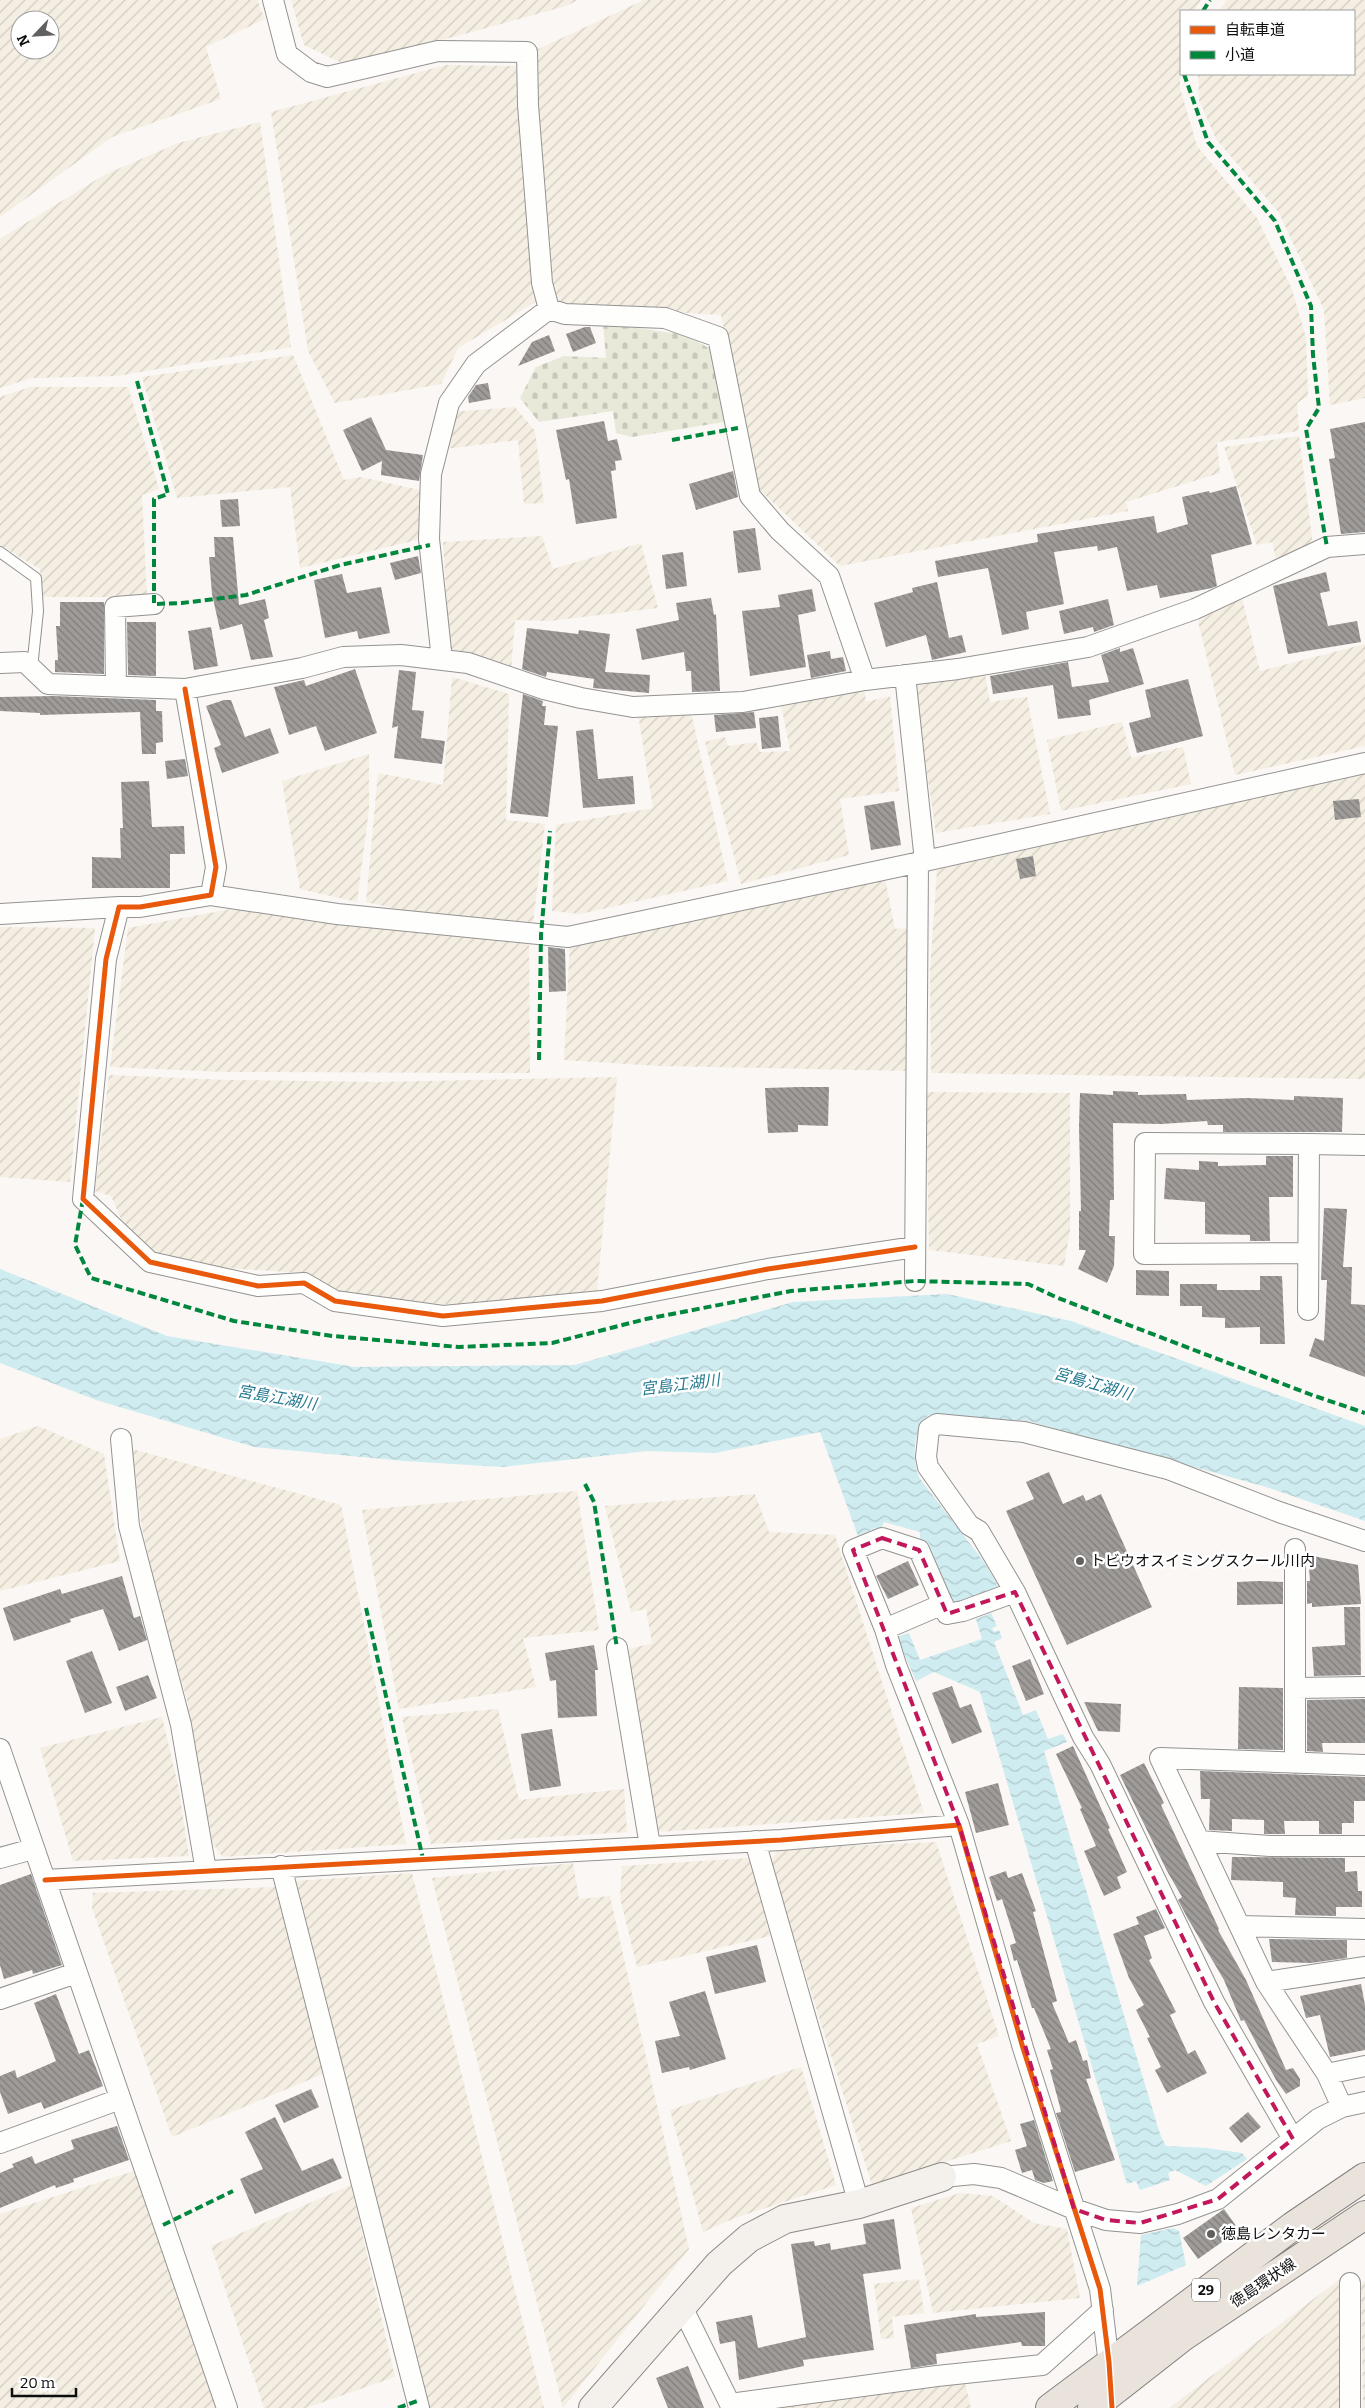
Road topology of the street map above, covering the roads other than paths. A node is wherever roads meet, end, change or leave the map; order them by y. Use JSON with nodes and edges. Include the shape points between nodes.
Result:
{"nodes":[{"id":1,"x":274,"y":0,"type":"edge"},
{"id":2,"x":550,"y":309,"type":"junction"},
{"id":3,"x":1365,"y":544,"type":"edge"},
{"id":4,"x":0,"y":552,"type":"edge"},
{"id":5,"x":154,"y":604,"type":"dead end"},
{"id":6,"x":442,"y":660,"type":"junction"},
{"id":7,"x":0,"y":663,"type":"edge"},
{"id":8,"x":32,"y":669,"type":"junction"},
{"id":9,"x":905,"y":675,"type":"junction"},
{"id":10,"x":865,"y":680,"type":"junction"},
{"id":11,"x":116,"y":687,"type":"junction"},
{"id":12,"x":185,"y":689,"type":"junction"},
{"id":13,"x":1365,"y":763,"type":"edge"},
{"id":14,"x":921,"y":861,"type":"junction"},
{"id":15,"x":211,"y":895,"type":"junction"},
{"id":16,"x":119,"y":907,"type":"junction"},
{"id":17,"x":0,"y":914,"type":"edge"},
{"id":18,"x":1309,"y":1144,"type":"junction"},
{"id":19,"x":1365,"y":1145,"type":"edge"},
{"id":20,"x":915,"y":1247,"type":"junction"},
{"id":21,"x":1308,"y":1253,"type":"junction"},
{"id":22,"x":915,"y":1281,"type":"dead end"},
{"id":23,"x":1308,"y":1310,"type":"dead end"},
{"id":24,"x":121,"y":1439,"type":"dead end"},
{"id":25,"x":1365,"y":1541,"type":"edge"},
{"id":26,"x":1295,"y":1549,"type":"dead end"},
{"id":27,"x":1015,"y":1592,"type":"junction"},
{"id":28,"x":943,"y":1604,"type":"junction"},
{"id":29,"x":886,"y":1629,"type":"junction"},
{"id":30,"x":617,"y":1648,"type":"dead end"},
{"id":31,"x":1365,"y":1687,"type":"edge"},
{"id":32,"x":1295,"y":1688,"type":"junction"},
{"id":33,"x":0,"y":1749,"type":"edge"},
{"id":34,"x":1295,"y":1762,"type":"junction"},
{"id":35,"x":1365,"y":1765,"type":"edge"},
{"id":36,"x":959,"y":1825,"type":"junction"},
{"id":37,"x":755,"y":1841,"type":"junction"},
{"id":38,"x":1199,"y":1841,"type":"junction"},
{"id":39,"x":650,"y":1846,"type":"junction"},
{"id":40,"x":1365,"y":1846,"type":"edge"},
{"id":41,"x":33,"y":1848,"type":"junction"},
{"id":42,"x":0,"y":1858,"type":"edge"},
{"id":43,"x":281,"y":1866,"type":"junction"},
{"id":44,"x":206,"y":1871,"type":"junction"},
{"id":45,"x":45,"y":1880,"type":"junction"},
{"id":46,"x":1240,"y":1926,"type":"junction"},
{"id":47,"x":1365,"y":1929,"type":"edge"},
{"id":48,"x":1365,"y":1967,"type":"edge"},
{"id":49,"x":76,"y":1973,"type":"junction"},
{"id":50,"x":1266,"y":1982,"type":"junction"},
{"id":51,"x":0,"y":1999,"type":"edge"},
{"id":52,"x":1365,"y":2066,"type":"edge"},
{"id":53,"x":1327,"y":2074,"type":"junction"},
{"id":54,"x":120,"y":2099,"type":"junction"},
{"id":55,"x":1365,"y":2102,"type":"edge"},
{"id":56,"x":1342,"y":2107,"type":"junction"},
{"id":57,"x":1293,"y":2139,"type":"junction"},
{"id":58,"x":0,"y":2143,"type":"edge"},
{"id":59,"x":942,"y":2177,"type":"joint"},
{"id":60,"x":1365,"y":2177,"type":"edge"},
{"id":61,"x":859,"y":2204,"type":"junction"},
{"id":62,"x":1074,"y":2210,"type":"junction"},
{"id":63,"x":1365,"y":2215,"type":"edge"},
{"id":64,"x":1350,"y":2283,"type":"dead end"},
{"id":65,"x":682,"y":2306,"type":"junction"},
{"id":66,"x":1103,"y":2310,"type":"junction"},
{"id":67,"x":1109,"y":2362,"type":"junction"},
{"id":68,"x":1105,"y":2403,"type":"edge"},
{"id":69,"x":227,"y":2408,"type":"edge"},
{"id":70,"x":419,"y":2408,"type":"edge"},
{"id":71,"x":593,"y":2408,"type":"edge"},
{"id":72,"x":1050,"y":2408,"type":"edge"},
{"id":73,"x":1350,"y":2408,"type":"edge"}],
"edges":[{"from":1,"to":2,"type":"street","via":[[287,54],[311,72],[327,77],[438,51],[527,52],[542,283]]},
{"from":2,"to":6,"type":"street","via":[[476,364],[449,403],[430,483],[430,545]]},
{"from":2,"to":10,"type":"street","via":[[565,314],[665,318],[718,337],[750,496],[780,531],[829,576]]},
{"from":3,"to":9,"type":"street","via":[[1327,547],[1196,609],[1088,647]]},
{"from":4,"to":8,"type":"lane","via":[[36,578],[38,610]]},
{"from":5,"to":11,"type":"street","via":[[114,607]]},
{"from":6,"to":10,"type":"street","via":[[468,663],[544,689],[633,707],[744,702]]},
{"from":6,"to":12,"type":"street","via":[[401,655],[343,657],[302,668]]},
{"from":7,"to":8,"type":"street","via":[[25,662]]},
{"from":8,"to":11,"type":"street","via":[[48,684]]},
{"from":9,"to":10,"type":"street"},
{"from":9,"to":14,"type":"street"},
{"from":11,"to":12,"type":"street"},
{"from":12,"to":15,"type":"street","via":[[216,867]]},
{"from":13,"to":14,"type":"street"},
{"from":14,"to":15,"type":"street","via":[[568,937],[338,914]]},
{"from":14,"to":20,"type":"street"},
{"from":15,"to":16,"type":"street","via":[[140,907]]},
{"from":16,"to":17,"type":"street"},
{"from":16,"to":20,"type":"street","via":[[106,960],[83,1199],[150,1262],[258,1286],[304,1283],[334,1301],[443,1316],[602,1301],[768,1268]]},
{"from":18,"to":19,"type":"street"},
{"from":18,"to":21,"type":"street"},
{"from":18,"to":21,"type":"street","via":[[1145,1143],[1144,1254]]},
{"from":20,"to":22,"type":"street"},
{"from":21,"to":23,"type":"street"},
{"from":24,"to":44,"type":"street","via":[[129,1526],[181,1725]]},
{"from":25,"to":27,"type":"street","via":[[1168,1469],[1024,1432],[932,1426],[926,1457],[928,1467],[969,1525],[979,1531]]},
{"from":26,"to":32,"type":"street"},
{"from":27,"to":28,"type":"street","via":[[947,1614]]},
{"from":27,"to":57,"type":"street","via":[[1214,2002]]},
{"from":28,"to":29,"type":"street"},
{"from":28,"to":29,"type":"street","via":[[919,1550],[882,1538],[853,1550]]},
{"from":29,"to":36,"type":"street","via":[[896,1666]]},
{"from":30,"to":39,"type":"street"},
{"from":31,"to":32,"type":"street"},
{"from":32,"to":34,"type":"street"},
{"from":33,"to":41,"type":"street"},
{"from":34,"to":35,"type":"street"},
{"from":34,"to":38,"type":"street","via":[[1160,1758]]},
{"from":36,"to":37,"type":"street"},
{"from":36,"to":62,"type":"street","via":[[1023,2048]]},
{"from":37,"to":39,"type":"street"},
{"from":37,"to":61,"type":"street"},
{"from":38,"to":40,"type":"street","via":[[1270,1846]]},
{"from":38,"to":46,"type":"street"},
{"from":39,"to":43,"type":"street"},
{"from":41,"to":42,"type":"street"},
{"from":41,"to":45,"type":"street"},
{"from":43,"to":44,"type":"street"},
{"from":43,"to":70,"type":"street"},
{"from":44,"to":45,"type":"street"},
{"from":45,"to":49,"type":"street"},
{"from":46,"to":47,"type":"street"},
{"from":46,"to":50,"type":"street"},
{"from":48,"to":50,"type":"street"},
{"from":49,"to":51,"type":"street"},
{"from":49,"to":54,"type":"street"},
{"from":50,"to":53,"type":"street"},
{"from":52,"to":53,"type":"street"},
{"from":53,"to":56,"type":"street"},
{"from":54,"to":58,"type":"street"},
{"from":54,"to":69,"type":"street"},
{"from":55,"to":56,"type":"street"},
{"from":56,"to":57,"type":"street","via":[[1318,2119]]},
{"from":57,"to":62,"type":"street","via":[[1218,2199],[1178,2214],[1140,2223],[1106,2220]]},
{"from":59,"to":61,"type":"street"},
{"from":59,"to":62,"type":"street","via":[[974,2174],[1001,2178]]},
{"from":60,"to":67,"type":"main road","name":"徳島環状線","number":"29"},
{"from":61,"to":65,"type":"street","via":[[785,2219],[750,2238],[719,2264]]},
{"from":62,"to":66,"type":"street","via":[[1100,2289]]},
{"from":63,"to":68,"type":"main road","name":"徳島環状線","number":"29","via":[[1184,2336]]},
{"from":64,"to":73,"type":"street"},
{"from":65,"to":66,"type":"street","via":[[730,2404],[1042,2365]]},
{"from":65,"to":71,"type":"street"},
{"from":66,"to":67,"type":"street"},
{"from":67,"to":68,"type":"street"},
{"from":67,"to":72,"type":"main road","name":"徳島環状線","number":"29"}]}
